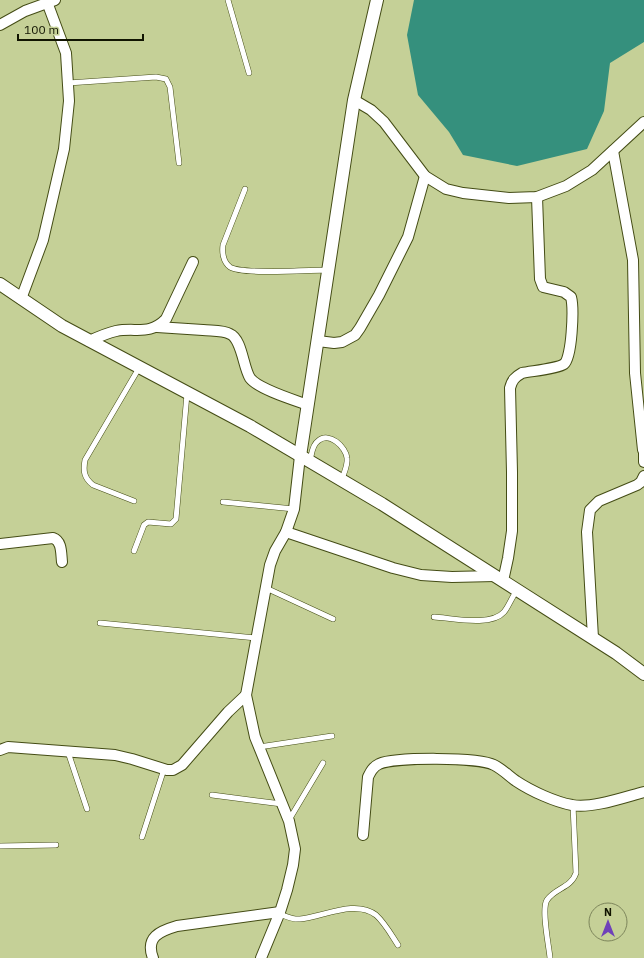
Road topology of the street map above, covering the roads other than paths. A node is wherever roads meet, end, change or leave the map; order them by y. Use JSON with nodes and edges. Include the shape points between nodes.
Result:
{"nodes":[{"id":1,"x":228,"y":0,"type":"edge"},
{"id":2,"x":377,"y":0,"type":"edge"},
{"id":3,"x":51,"y":1,"type":"edge"},
{"id":4,"x":0,"y":25,"type":"edge"},
{"id":5,"x":249,"y":73,"type":"dead end"},
{"id":6,"x":68,"y":84,"type":"junction"},
{"id":7,"x":354,"y":100,"type":"junction"},
{"id":8,"x":644,"y":122,"type":"edge"},
{"id":9,"x":613,"y":151,"type":"junction"},
{"id":10,"x":180,"y":163,"type":"dead end"},
{"id":11,"x":425,"y":176,"type":"junction"},
{"id":12,"x":245,"y":190,"type":"dead end"},
{"id":13,"x":538,"y":197,"type":"junction"},
{"id":14,"x":192,"y":262,"type":"dead end"},
{"id":15,"x":328,"y":270,"type":"junction"},
{"id":16,"x":0,"y":284,"type":"edge"},
{"id":17,"x":21,"y":299,"type":"junction"},
{"id":18,"x":157,"y":327,"type":"junction"},
{"id":19,"x":89,"y":341,"type":"junction"},
{"id":20,"x":318,"y":341,"type":"junction"},
{"id":21,"x":140,"y":368,"type":"junction"},
{"id":22,"x":188,"y":393,"type":"junction"},
{"id":23,"x":308,"y":405,"type":"junction"},
{"id":24,"x":644,"y":450,"type":"edge"},
{"id":25,"x":305,"y":458,"type":"junction"},
{"id":26,"x":644,"y":462,"type":"edge"},
{"id":27,"x":644,"y":476,"type":"edge"},
{"id":28,"x":341,"y":480,"type":"junction"},
{"id":29,"x":134,"y":500,"type":"dead end"},
{"id":30,"x":223,"y":502,"type":"dead end"},
{"id":31,"x":294,"y":509,"type":"junction"},
{"id":32,"x":286,"y":532,"type":"junction"},
{"id":33,"x":0,"y":544,"type":"edge"},
{"id":34,"x":134,"y":551,"type":"dead end"},
{"id":35,"x":62,"y":562,"type":"dead end"},
{"id":36,"x":499,"y":579,"type":"junction"},
{"id":37,"x":266,"y":588,"type":"junction"},
{"id":38,"x":517,"y":590,"type":"junction"},
{"id":39,"x":434,"y":616,"type":"dead end"},
{"id":40,"x":333,"y":619,"type":"dead end"},
{"id":41,"x":100,"y":623,"type":"dead end"},
{"id":42,"x":257,"y":638,"type":"junction"},
{"id":43,"x":593,"y":638,"type":"junction"},
{"id":44,"x":644,"y":674,"type":"edge"},
{"id":45,"x":246,"y":696,"type":"junction"},
{"id":46,"x":332,"y":736,"type":"dead end"},
{"id":47,"x":259,"y":747,"type":"junction"},
{"id":48,"x":0,"y":750,"type":"edge"},
{"id":49,"x":68,"y":752,"type":"junction"},
{"id":50,"x":323,"y":763,"type":"dead end"},
{"id":51,"x":164,"y":769,"type":"junction"},
{"id":52,"x":644,"y":792,"type":"edge"},
{"id":53,"x":212,"y":795,"type":"dead end"},
{"id":54,"x":282,"y":804,"type":"junction"},
{"id":55,"x":573,"y":805,"type":"junction"},
{"id":56,"x":87,"y":809,"type":"dead end"},
{"id":57,"x":289,"y":821,"type":"junction"},
{"id":58,"x":363,"y":835,"type":"dead end"},
{"id":59,"x":142,"y":837,"type":"dead end"},
{"id":60,"x":56,"y":845,"type":"dead end"},
{"id":61,"x":0,"y":846,"type":"edge"},
{"id":62,"x":280,"y":913,"type":"junction"},
{"id":63,"x":398,"y":945,"type":"dead end"},
{"id":64,"x":153,"y":958,"type":"edge"},
{"id":65,"x":261,"y":958,"type":"edge"},
{"id":66,"x":550,"y":958,"type":"edge"}],
"edges":[{"from":1,"to":5,"type":"lane"},
{"from":2,"to":7,"type":"street"},
{"from":3,"to":4,"type":"street","via":[[25,11]]},
{"from":3,"to":6,"type":"street","via":[[66,53]]},
{"from":6,"to":10,"type":"lane","via":[[156,77],[166,79],[170,87]]},
{"from":6,"to":17,"type":"street","via":[[69,101],[64,149],[43,240]]},
{"from":7,"to":11,"type":"street","via":[[384,122]]},
{"from":7,"to":15,"type":"street"},
{"from":8,"to":9,"type":"street"},
{"from":9,"to":13,"type":"street","via":[[592,170],[566,186]]},
{"from":9,"to":24,"type":"street","via":[[633,260],[635,373]]},
{"from":11,"to":13,"type":"street","via":[[446,188],[463,192],[509,198]]},
{"from":11,"to":20,"type":"street","via":[[408,237],[380,295],[360,328],[355,335],[342,342]]},
{"from":12,"to":15,"type":"lane","via":[[223,245],[224,259],[229,266],[245,271]]},
{"from":13,"to":36,"type":"street","via":[[540,279],[543,287],[564,292],[571,298],[569,355],[566,363],[558,367],[522,373],[512,381],[512,531],[508,558]]},
{"from":14,"to":18,"type":"street","via":[[166,319]]},
{"from":15,"to":20,"type":"street"},
{"from":16,"to":17,"type":"street"},
{"from":17,"to":19,"type":"street"},
{"from":18,"to":19,"type":"street","via":[[115,331]]},
{"from":18,"to":23,"type":"street","via":[[230,334],[237,340],[245,368],[257,384]]},
{"from":19,"to":21,"type":"street"},
{"from":20,"to":23,"type":"street"},
{"from":21,"to":22,"type":"street"},
{"from":21,"to":29,"type":"lane","via":[[85,460],[84,468],[84,474],[93,486]]},
{"from":22,"to":25,"type":"street"},
{"from":22,"to":34,"type":"lane","via":[[176,519],[171,524],[148,522],[144,525]]},
{"from":23,"to":25,"type":"street"},
{"from":24,"to":26,"type":"street"},
{"from":25,"to":28,"type":"street"},
{"from":25,"to":28,"type":"lane","via":[[317,441],[330,438],[341,445],[346,453],[347,463]]},
{"from":25,"to":31,"type":"street"},
{"from":27,"to":43,"type":"street","via":[[637,485],[599,502],[590,510],[587,532]]},
{"from":28,"to":36,"type":"street"},
{"from":30,"to":31,"type":"lane"},
{"from":31,"to":32,"type":"street"},
{"from":32,"to":36,"type":"street","via":[[393,568],[421,574]]},
{"from":32,"to":37,"type":"street","via":[[275,550]]},
{"from":33,"to":35,"type":"street","via":[[53,538],[58,540]]},
{"from":36,"to":38,"type":"street"},
{"from":37,"to":40,"type":"lane"},
{"from":37,"to":42,"type":"street"},
{"from":38,"to":39,"type":"lane","via":[[504,612],[493,618],[477,620]]},
{"from":38,"to":43,"type":"street"},
{"from":41,"to":42,"type":"lane"},
{"from":42,"to":45,"type":"street"},
{"from":43,"to":44,"type":"street"},
{"from":45,"to":47,"type":"street"},
{"from":45,"to":51,"type":"street","via":[[228,712],[182,765],[173,770]]},
{"from":46,"to":47,"type":"lane"},
{"from":47,"to":54,"type":"street"},
{"from":48,"to":49,"type":"street","via":[[8,747]]},
{"from":49,"to":51,"type":"street","via":[[115,755]]},
{"from":49,"to":56,"type":"lane"},
{"from":50,"to":57,"type":"lane"},
{"from":51,"to":59,"type":"lane"},
{"from":52,"to":55,"type":"street","via":[[586,805]]},
{"from":53,"to":54,"type":"lane"},
{"from":54,"to":57,"type":"street"},
{"from":55,"to":58,"type":"street","via":[[516,782],[494,765],[485,762],[466,759],[395,760],[378,764],[371,769],[368,777]]},
{"from":55,"to":66,"type":"lane","via":[[576,873],[572,882],[547,900],[544,909]]},
{"from":57,"to":62,"type":"street","via":[[294,849],[293,865]]},
{"from":60,"to":61,"type":"lane"},
{"from":62,"to":63,"type":"lane","via":[[289,918],[299,919],[340,910],[365,910],[377,917]]},
{"from":62,"to":64,"type":"street","via":[[165,929],[158,933],[151,943]]},
{"from":62,"to":65,"type":"street"}]}
